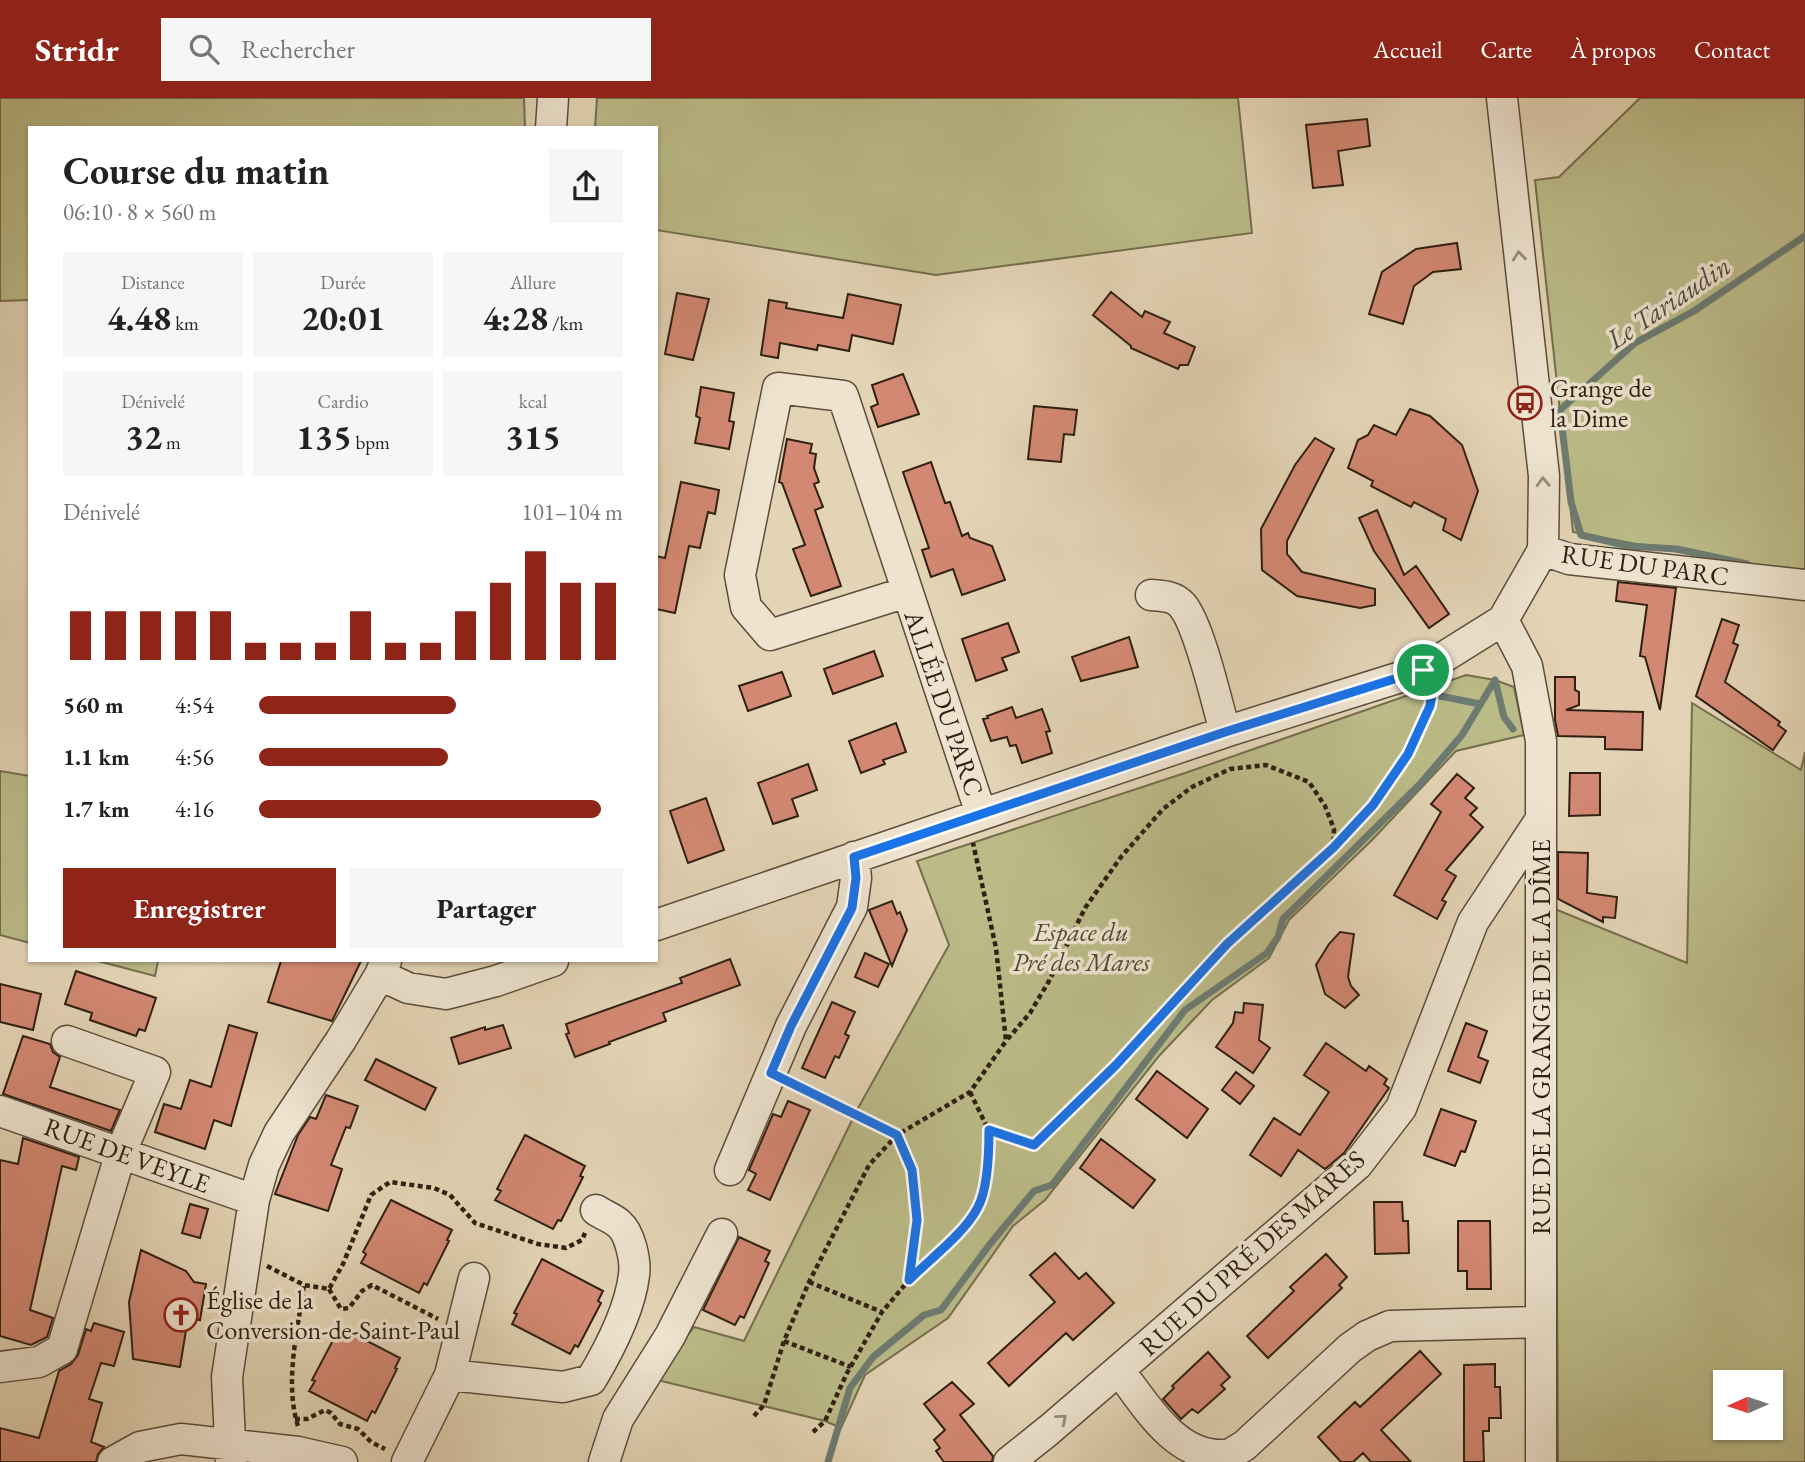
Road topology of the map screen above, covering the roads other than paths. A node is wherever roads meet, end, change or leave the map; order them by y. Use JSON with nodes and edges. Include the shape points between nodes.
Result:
{"nodes":[{"id":1,"x":553,"y":98,"type":"edge"},
{"id":2,"x":1502,"y":98,"type":"edge"},
{"id":3,"x":551,"y":126,"type":"edge"},
{"id":4,"x":1544,"y":550,"type":"junction"},
{"id":5,"x":1805,"y":585,"type":"edge"},
{"id":6,"x":907,"y":592,"type":"junction"},
{"id":7,"x":1152,"y":595,"type":"dead end"},
{"id":8,"x":1503,"y":620,"type":"junction"},
{"id":9,"x":1225,"y":732,"type":"junction"},
{"id":10,"x":974,"y":816,"type":"junction"},
{"id":11,"x":1541,"y":820,"type":"junction"},
{"id":12,"x":854,"y":857,"type":"junction"},
{"id":13,"x":658,"y":924,"type":"edge"},
{"id":14,"x":550,"y":962,"type":"edge"},
{"id":15,"x":383,"y":968,"type":"edge"},
{"id":16,"x":67,"y":1041,"type":"dead end"},
{"id":17,"x":0,"y":1111,"type":"edge"},
{"id":18,"x":121,"y":1152,"type":"junction"},
{"id":19,"x":730,"y":1170,"type":"dead end"},
{"id":20,"x":254,"y":1200,"type":"junction"},
{"id":21,"x":596,"y":1210,"type":"road end"},
{"id":22,"x":722,"y":1234,"type":"dead end"},
{"id":23,"x":474,"y":1278,"type":"dead end"},
{"id":24,"x":1541,"y":1322,"type":"junction"},
{"id":25,"x":0,"y":1367,"type":"edge"},
{"id":26,"x":1119,"y":1370,"type":"junction"},
{"id":27,"x":450,"y":1375,"type":"junction"},
{"id":28,"x":231,"y":1453,"type":"edge"},
{"id":29,"x":1227,"y":1459,"type":"edge"},
{"id":30,"x":113,"y":1462,"type":"edge"},
{"id":31,"x":342,"y":1462,"type":"edge"},
{"id":32,"x":407,"y":1462,"type":"edge"},
{"id":33,"x":604,"y":1462,"type":"edge"},
{"id":34,"x":1009,"y":1462,"type":"edge"},
{"id":35,"x":1541,"y":1462,"type":"edge"}],
"edges":[{"from":1,"to":3,"type":"street"},
{"from":4,"to":2,"type":"street","one_way":true,"via":[[1544,476]]},
{"from":4,"to":5,"type":"street","name":"RUE DU PARC","via":[[1569,559]]},
{"from":4,"to":8,"type":"street","name":"RUE DU PARC"},
{"from":6,"to":6,"type":"street","name":"ALLÉE DU PARC","via":[[843,396],[778,388],[740,575],[746,607],[770,635]]},
{"from":6,"to":10,"type":"street","name":"ALLÉE DU PARC"},
{"from":7,"to":9,"type":"street","via":[[1171,597],[1182,604],[1193,625]]},
{"from":8,"to":9,"type":"street","name":"RUE DU PARC","via":[[1423,670]]},
{"from":8,"to":11,"type":"street","name":"RUE DE LA GRANGE DE LA DÎME","via":[[1527,666],[1541,741]]},
{"from":9,"to":10,"type":"street","name":"RUE DU PARC"},
{"from":10,"to":12,"type":"street","name":"RUE DU PARC"},
{"from":11,"to":24,"type":"street","name":"RUE DE LA GRANGE DE LA DÎME"},
{"from":11,"to":26,"type":"street","name":"RUE DU PRÉ DES MARES","via":[[1473,922],[1401,1108],[1357,1165]]},
{"from":12,"to":13,"type":"street","name":"RUE DU PARC"},
{"from":12,"to":19,"type":"street","via":[[852,908],[791,1026]]},
{"from":14,"to":15,"type":"street","via":[[446,994],[408,988]]},
{"from":15,"to":20,"type":"street","via":[[279,1133]]},
{"from":16,"to":18,"type":"street","via":[[155,1072]]},
{"from":17,"to":18,"type":"street","name":"RUE DE VEYLE"},
{"from":18,"to":20,"type":"street","name":"RUE DE VEYLE"},
{"from":18,"to":25,"type":"street","via":[[62,1349],[39,1362]]},
{"from":20,"to":28,"type":"street","via":[[227,1377]]},
{"from":21,"to":27,"type":"street","via":[[620,1225],[629,1242],[635,1273],[624,1311],[592,1380],[563,1387]]},
{"from":22,"to":33,"type":"street","via":[[670,1336],[618,1419]]},
{"from":23,"to":27,"type":"street"},
{"from":24,"to":29,"type":"street","via":[[1390,1326],[1367,1336]]},
{"from":24,"to":35,"type":"street","name":"RUE DE LA GRANGE DE LA DÎME"},
{"from":26,"to":29,"type":"street","via":[[1167,1431],[1195,1451]]},
{"from":34,"to":26,"type":"street","name":"RUE DU PRÉ DES MARES","one_way":true},
{"from":27,"to":32,"type":"street"},
{"from":28,"to":30,"type":"street","via":[[181,1439],[140,1447]]},
{"from":28,"to":31,"type":"street","via":[[298,1452]]}]}
